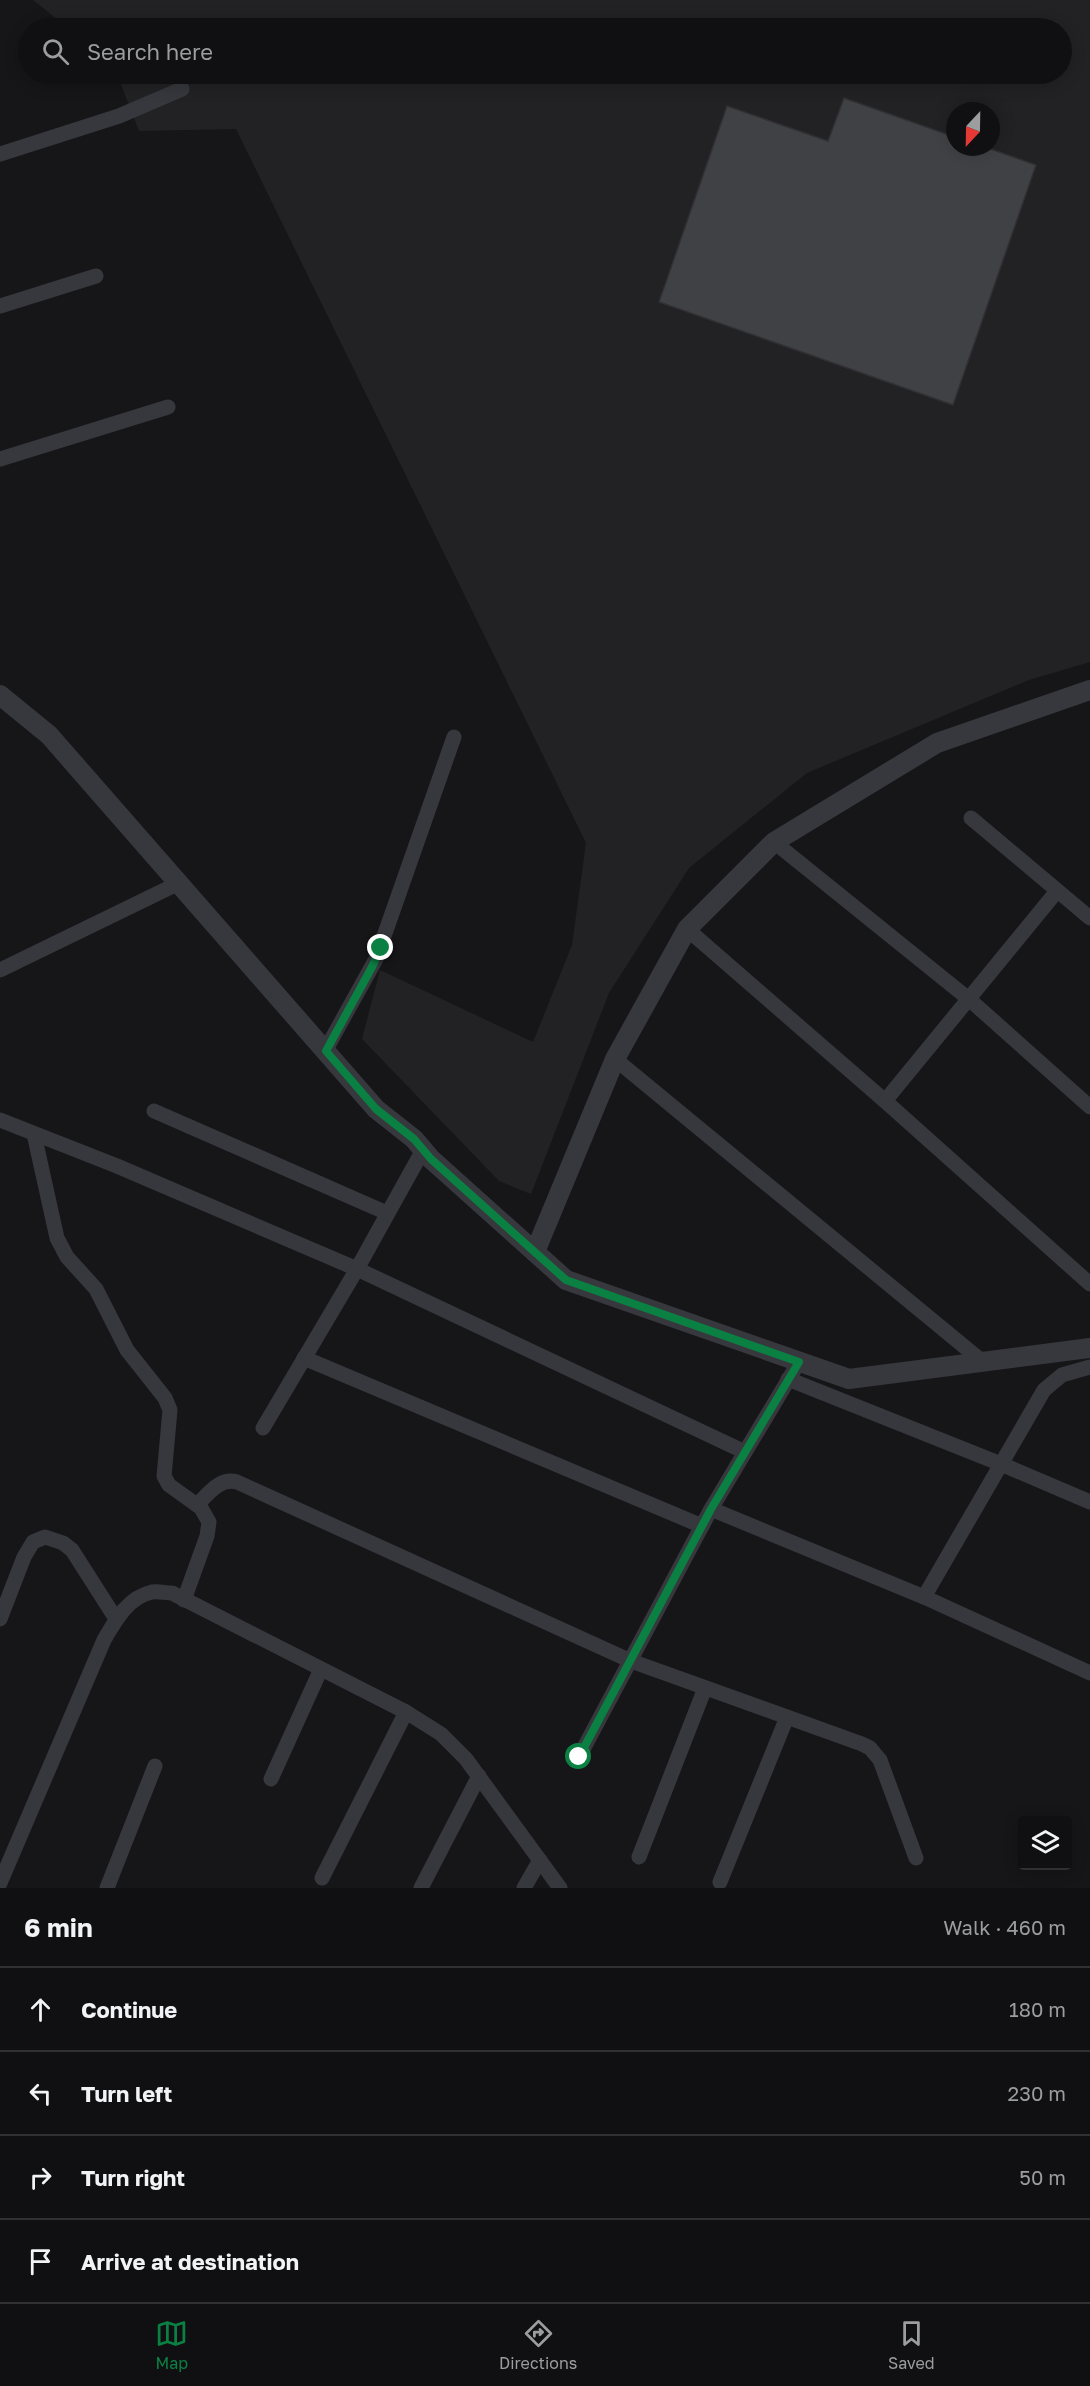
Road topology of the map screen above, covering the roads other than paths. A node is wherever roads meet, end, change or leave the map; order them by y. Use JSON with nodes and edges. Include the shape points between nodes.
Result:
{"nodes":[{"id":1,"x":182,"y":89,"type":"dead end"},
{"id":2,"x":0,"y":154,"type":"edge"},
{"id":3,"x":96,"y":276,"type":"dead end"},
{"id":4,"x":0,"y":306,"type":"edge"},
{"id":5,"x":168,"y":407,"type":"dead end"},
{"id":6,"x":0,"y":459,"type":"edge"},
{"id":7,"x":1090,"y":690,"type":"edge"},
{"id":8,"x":0,"y":695,"type":"edge"},
{"id":9,"x":454,"y":737,"type":"dead end"},
{"id":10,"x":971,"y":818,"type":"dead end"},
{"id":11,"x":774,"y":842,"type":"junction"},
{"id":12,"x":179,"y":883,"type":"junction"},
{"id":13,"x":1058,"y":891,"type":"junction"},
{"id":14,"x":1090,"y":918,"type":"edge"},
{"id":15,"x":687,"y":929,"type":"junction"},
{"id":16,"x":0,"y":970,"type":"edge"},
{"id":17,"x":970,"y":1000,"type":"junction"},
{"id":18,"x":326,"y":1051,"type":"junction"},
{"id":19,"x":615,"y":1059,"type":"junction"},
{"id":20,"x":885,"y":1101,"type":"junction"},
{"id":21,"x":1090,"y":1107,"type":"edge"},
{"id":22,"x":154,"y":1111,"type":"dead end"},
{"id":23,"x":0,"y":1120,"type":"edge"},
{"id":24,"x":34,"y":1134,"type":"junction"},
{"id":25,"x":423,"y":1150,"type":"junction"},
{"id":26,"x":387,"y":1213,"type":"junction"},
{"id":27,"x":535,"y":1252,"type":"junction"},
{"id":28,"x":357,"y":1269,"type":"junction"},
{"id":29,"x":1090,"y":1284,"type":"edge"},
{"id":30,"x":1090,"y":1348,"type":"edge"},
{"id":31,"x":304,"y":1358,"type":"junction"},
{"id":32,"x":799,"y":1362,"type":"junction"},
{"id":33,"x":983,"y":1362,"type":"junction"},
{"id":34,"x":1090,"y":1367,"type":"edge"},
{"id":35,"x":788,"y":1379,"type":"junction"},
{"id":36,"x":263,"y":1428,"type":"dead end"},
{"id":37,"x":745,"y":1452,"type":"junction"},
{"id":38,"x":1001,"y":1464,"type":"junction"},
{"id":39,"x":1090,"y":1502,"type":"edge"},
{"id":40,"x":197,"y":1505,"type":"junction"},
{"id":41,"x":711,"y":1509,"type":"junction"},
{"id":42,"x":702,"y":1526,"type":"junction"},
{"id":43,"x":924,"y":1597,"type":"junction"},
{"id":44,"x":184,"y":1600,"type":"junction"},
{"id":45,"x":0,"y":1619,"type":"edge"},
{"id":46,"x":116,"y":1619,"type":"junction"},
{"id":47,"x":631,"y":1661,"type":"junction"},
{"id":48,"x":321,"y":1669,"type":"junction"},
{"id":49,"x":1090,"y":1673,"type":"edge"},
{"id":50,"x":705,"y":1688,"type":"junction"},
{"id":51,"x":406,"y":1712,"type":"junction"},
{"id":52,"x":787,"y":1717,"type":"junction"},
{"id":53,"x":579,"y":1757,"type":"dead end"},
{"id":54,"x":154,"y":1766,"type":"dead end"},
{"id":55,"x":479,"y":1776,"type":"junction"},
{"id":56,"x":271,"y":1779,"type":"dead end"},
{"id":57,"x":639,"y":1857,"type":"dead end"},
{"id":58,"x":916,"y":1858,"type":"dead end"},
{"id":59,"x":540,"y":1860,"type":"junction"},
{"id":60,"x":322,"y":1878,"type":"dead end"},
{"id":61,"x":720,"y":1882,"type":"dead end"},
{"id":62,"x":0,"y":1883,"type":"edge"},
{"id":63,"x":107,"y":1888,"type":"edge"},
{"id":64,"x":421,"y":1888,"type":"edge"},
{"id":65,"x":524,"y":1888,"type":"edge"},
{"id":66,"x":560,"y":1888,"type":"edge"}],
"edges":[{"from":1,"to":2,"type":"street","via":[[119,116]]},
{"from":3,"to":4,"type":"street"},
{"from":5,"to":6,"type":"street"},
{"from":7,"to":11,"type":"street","via":[[937,743]]},
{"from":8,"to":12,"type":"street","via":[[50,735]]},
{"from":9,"to":18,"type":"street","via":[[376,959]]},
{"from":10,"to":13,"type":"street"},
{"from":11,"to":15,"type":"street"},
{"from":11,"to":17,"type":"street"},
{"from":12,"to":16,"type":"street"},
{"from":12,"to":18,"type":"street"},
{"from":13,"to":14,"type":"street"},
{"from":13,"to":17,"type":"street"},
{"from":15,"to":19,"type":"street"},
{"from":15,"to":20,"type":"street"},
{"from":17,"to":20,"type":"street"},
{"from":17,"to":21,"type":"street"},
{"from":18,"to":25,"type":"street","via":[[376,1109]]},
{"from":19,"to":27,"type":"street"},
{"from":19,"to":33,"type":"street"},
{"from":20,"to":29,"type":"street"},
{"from":22,"to":26,"type":"street"},
{"from":23,"to":24,"type":"street"},
{"from":24,"to":28,"type":"street"},
{"from":24,"to":40,"type":"street","via":[[57,1238],[96,1289],[127,1350],[165,1398],[170,1410],[164,1476],[169,1485]]},
{"from":25,"to":26,"type":"street"},
{"from":25,"to":27,"type":"street"},
{"from":26,"to":28,"type":"street"},
{"from":27,"to":32,"type":"street","via":[[566,1280]]},
{"from":28,"to":31,"type":"street"},
{"from":28,"to":37,"type":"street"},
{"from":30,"to":33,"type":"street"},
{"from":31,"to":36,"type":"street"},
{"from":31,"to":42,"type":"street"},
{"from":32,"to":33,"type":"street","via":[[849,1379]]},
{"from":32,"to":35,"type":"street"},
{"from":34,"to":38,"type":"street","via":[[1062,1375],[1044,1390]]},
{"from":35,"to":37,"type":"street"},
{"from":35,"to":38,"type":"street"},
{"from":37,"to":41,"type":"street"},
{"from":38,"to":39,"type":"street"},
{"from":38,"to":43,"type":"street"},
{"from":40,"to":44,"type":"street","via":[[209,1522]]},
{"from":40,"to":47,"type":"street","via":[[229,1479]]},
{"from":41,"to":42,"type":"street"},
{"from":41,"to":43,"type":"street"},
{"from":42,"to":47,"type":"street"},
{"from":43,"to":49,"type":"street"},
{"from":44,"to":46,"type":"street","via":[[172,1593],[153,1592],[134,1600]]},
{"from":44,"to":48,"type":"street"},
{"from":45,"to":46,"type":"street","via":[[24,1557],[33,1542],[45,1537],[72,1550]]},
{"from":46,"to":62,"type":"street"},
{"from":47,"to":50,"type":"street"},
{"from":47,"to":53,"type":"street"},
{"from":48,"to":51,"type":"street"},
{"from":48,"to":56,"type":"street"},
{"from":50,"to":52,"type":"street"},
{"from":50,"to":57,"type":"street"},
{"from":51,"to":55,"type":"street","via":[[441,1734]]},
{"from":51,"to":60,"type":"street"},
{"from":52,"to":58,"type":"street","via":[[870,1748],[886,1773]]},
{"from":52,"to":61,"type":"street"},
{"from":54,"to":63,"type":"street"},
{"from":55,"to":59,"type":"street"},
{"from":55,"to":64,"type":"street"},
{"from":59,"to":65,"type":"street"},
{"from":59,"to":66,"type":"street"}]}
